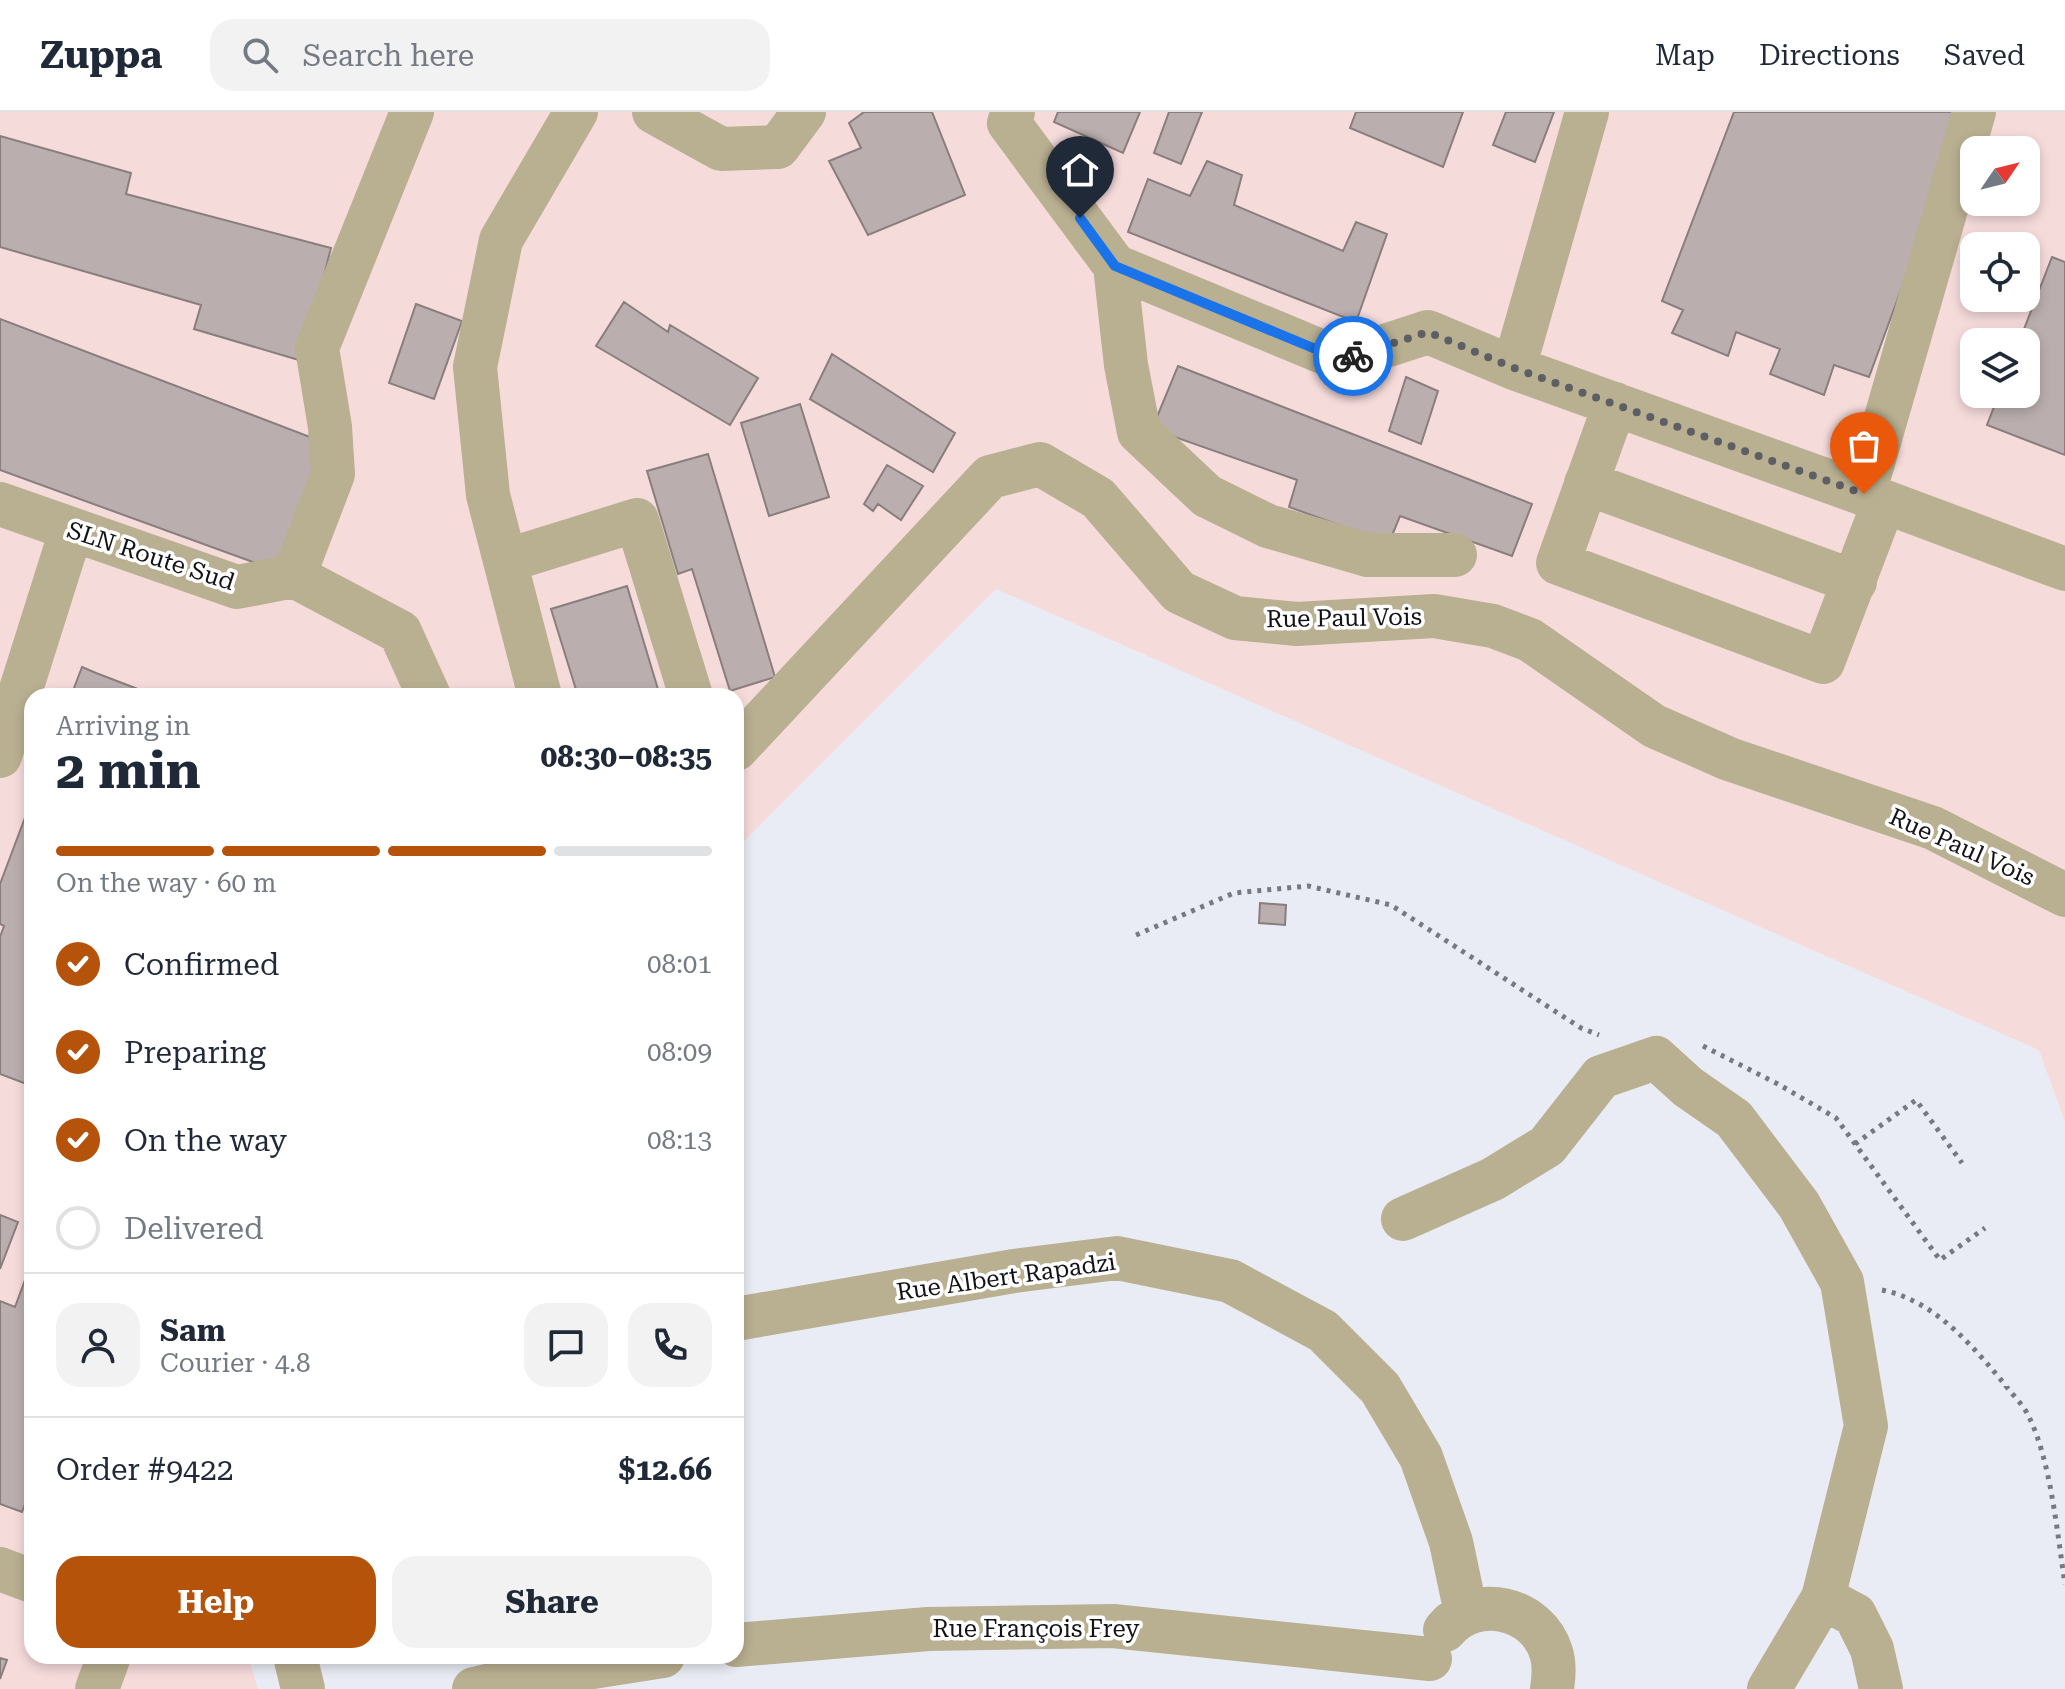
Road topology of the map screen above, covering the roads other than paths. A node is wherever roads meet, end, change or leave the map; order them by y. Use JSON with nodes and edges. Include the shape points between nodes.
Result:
{"nodes":[{"id":1,"x":412,"y":112,"type":"edge"},
{"id":2,"x":576,"y":112,"type":"edge"},
{"id":3,"x":654,"y":112,"type":"edge"},
{"id":4,"x":804,"y":112,"type":"edge"},
{"id":5,"x":1587,"y":112,"type":"edge"},
{"id":6,"x":1974,"y":112,"type":"edge"},
{"id":7,"x":1007,"y":116,"type":"edge"},
{"id":8,"x":1115,"y":266,"type":"junction"},
{"id":9,"x":1514,"y":368,"type":"junction"},
{"id":10,"x":1615,"y":404,"type":"junction"},
{"id":11,"x":1586,"y":483,"type":"junction"},
{"id":12,"x":1874,"y":498,"type":"junction"},
{"id":13,"x":0,"y":504,"type":"edge"},
{"id":14,"x":71,"y":531,"type":"junction"},
{"id":15,"x":1455,"y":555,"type":"dead end"},
{"id":16,"x":505,"y":561,"type":"junction"},
{"id":17,"x":2065,"y":569,"type":"edge"},
{"id":18,"x":294,"y":576,"type":"junction"},
{"id":19,"x":1855,"y":582,"type":"junction"},
{"id":20,"x":425,"y":688,"type":"edge"},
{"id":21,"x":538,"y":688,"type":"edge"},
{"id":22,"x":689,"y":688,"type":"edge"},
{"id":23,"x":744,"y":740,"type":"edge"},
{"id":24,"x":0,"y":756,"type":"edge"},
{"id":25,"x":2065,"y":895,"type":"edge"},
{"id":26,"x":1403,"y":1219,"type":"dead end"},
{"id":27,"x":744,"y":1318,"type":"edge"},
{"id":28,"x":0,"y":1569,"type":"edge"},
{"id":29,"x":24,"y":1578,"type":"edge"},
{"id":30,"x":1823,"y":1598,"type":"junction"},
{"id":31,"x":1466,"y":1613,"type":"junction"},
{"id":32,"x":744,"y":1644,"type":"edge"},
{"id":33,"x":106,"y":1664,"type":"edge"},
{"id":34,"x":297,"y":1664,"type":"edge"},
{"id":35,"x":612,"y":1664,"type":"edge"},
{"id":36,"x":1431,"y":1674,"type":"edge"},
{"id":37,"x":97,"y":1689,"type":"edge"},
{"id":38,"x":303,"y":1689,"type":"edge"},
{"id":39,"x":474,"y":1689,"type":"edge"},
{"id":40,"x":1552,"y":1689,"type":"edge"},
{"id":41,"x":1769,"y":1689,"type":"edge"},
{"id":42,"x":1881,"y":1689,"type":"edge"}],
"edges":[{"from":1,"to":18,"type":"street","via":[[317,348],[333,474]]},
{"from":2,"to":16,"type":"street","via":[[501,240],[475,367],[488,495]]},
{"from":3,"to":4,"type":"street","via":[[721,149],[778,147]]},
{"from":5,"to":9,"type":"street"},
{"from":6,"to":12,"type":"street"},
{"from":7,"to":8,"type":"street"},
{"from":8,"to":9,"type":"street","via":[[1342,360],[1428,332]]},
{"from":8,"to":15,"type":"street","via":[[1139,432],[1207,496],[1268,526],[1368,555]]},
{"from":9,"to":10,"type":"street"},
{"from":10,"to":11,"type":"street"},
{"from":10,"to":12,"type":"street"},
{"from":11,"to":19,"type":"street"},
{"from":11,"to":19,"type":"street","via":[[1558,563],[1809,657],[1823,662]]},
{"from":12,"to":17,"type":"street"},
{"from":12,"to":19,"type":"street"},
{"from":13,"to":14,"type":"street","name":"SLN Route Sud"},
{"from":14,"to":18,"type":"street","name":"SLN Route Sud","via":[[237,587]]},
{"from":14,"to":24,"type":"street"},
{"from":16,"to":21,"type":"street"},
{"from":16,"to":22,"type":"street","via":[[637,520]]},
{"from":18,"to":20,"type":"street","via":[[400,632]]},
{"from":23,"to":25,"type":"street","name":"Rue Paul Vois","via":[[990,477],[1040,464],[1098,498],[1179,592],[1235,618],[1297,624],[1434,616],[1493,626],[1530,640],[1654,726],[1729,759],[1933,828]]},
{"from":26,"to":30,"type":"street","via":[[1493,1179],[1547,1146],[1601,1077],[1656,1058],[1734,1119],[1799,1205],[1842,1282],[1866,1426]]},
{"from":27,"to":31,"type":"street","name":"Rue Albert Rapadzi","via":[[1117,1258],[1230,1281],[1323,1331],[1380,1388],[1421,1457],[1451,1542]]},
{"from":28,"to":29,"type":"street"},
{"from":30,"to":41,"type":"street"},
{"from":30,"to":42,"type":"street","via":[[1855,1615],[1872,1649]]},
{"from":31,"to":36,"type":"street","via":[[1437,1640]]},
{"from":31,"to":40,"type":"street","via":[[1507,1610],[1526,1619],[1551,1651]]},
{"from":32,"to":36,"type":"street","name":"Rue François Frey","via":[[928,1629],[1113,1626]]},
{"from":33,"to":37,"type":"street"},
{"from":34,"to":38,"type":"street"},
{"from":35,"to":39,"type":"street"}]}
